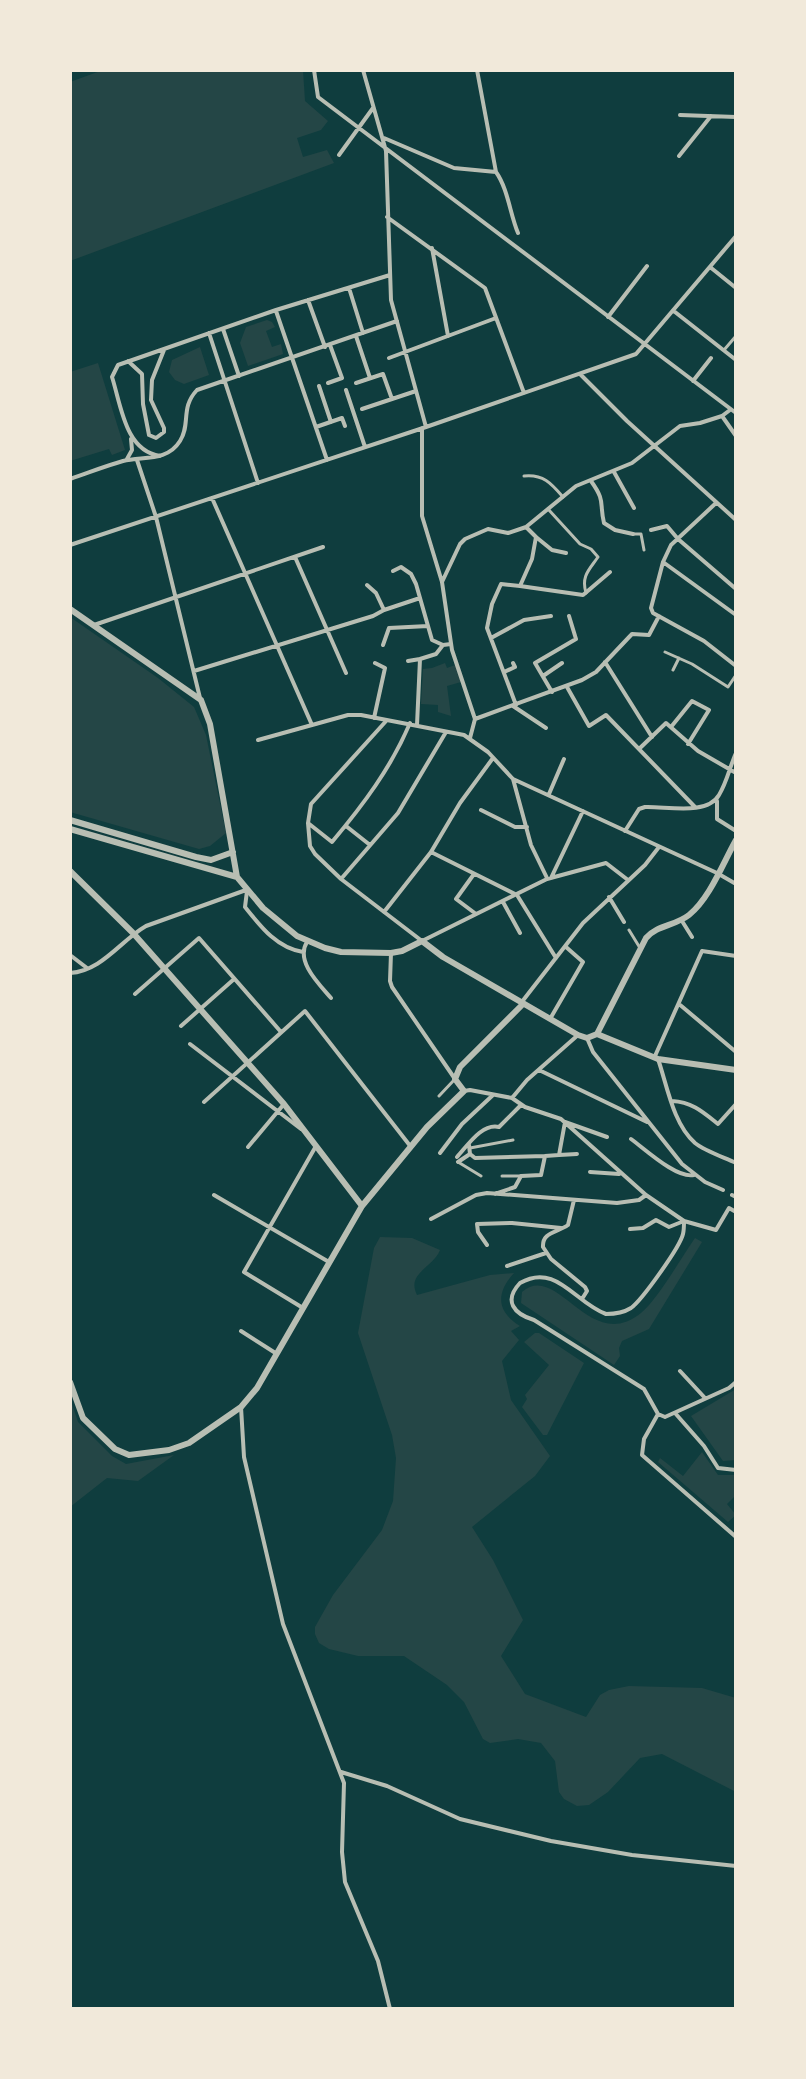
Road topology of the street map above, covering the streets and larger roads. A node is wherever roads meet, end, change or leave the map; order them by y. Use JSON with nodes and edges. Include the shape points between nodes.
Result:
{"nodes":[{"id":1,"x":314,"y":70,"type":"edge"},
{"id":2,"x":477,"y":70,"type":"edge"},
{"id":3,"x":365,"y":72,"type":"edge"},
{"id":4,"x":373,"y":108,"type":"junction"},
{"id":5,"x":680,"y":115,"type":"dead end"},
{"id":6,"x":711,"y":116,"type":"junction"},
{"id":7,"x":736,"y":117,"type":"edge"},
{"id":8,"x":358,"y":129,"type":"junction"},
{"id":9,"x":384,"y":138,"type":"junction"},
{"id":10,"x":386,"y":151,"type":"junction"},
{"id":11,"x":339,"y":155,"type":"dead end"},
{"id":12,"x":679,"y":156,"type":"dead end"},
{"id":13,"x":496,"y":172,"type":"junction"},
{"id":14,"x":387,"y":217,"type":"junction"},
{"id":15,"x":518,"y":233,"type":"dead end"},
{"id":16,"x":736,"y":236,"type":"edge"},
{"id":17,"x":432,"y":248,"type":"junction"},
{"id":18,"x":647,"y":266,"type":"dead end"},
{"id":19,"x":710,"y":267,"type":"junction"},
{"id":20,"x":390,"y":275,"type":"junction"},
{"id":21,"x":349,"y":288,"type":"junction"},
{"id":22,"x":736,"y":288,"type":"edge"},
{"id":23,"x":308,"y":300,"type":"junction"},
{"id":24,"x":276,"y":310,"type":"junction"},
{"id":25,"x":674,"y":311,"type":"junction"},
{"id":26,"x":608,"y":317,"type":"junction"},
{"id":27,"x":496,"y":318,"type":"junction"},
{"id":28,"x":397,"y":321,"type":"junction"},
{"id":29,"x":222,"y":328,"type":"junction"},
{"id":30,"x":209,"y":333,"type":"junction"},
{"id":31,"x":363,"y":333,"type":"junction"},
{"id":32,"x":356,"y":336,"type":"junction"},
{"id":33,"x":448,"y":336,"type":"junction"},
{"id":34,"x":736,"y":336,"type":"edge"},
{"id":35,"x":328,"y":346,"type":"junction"},
{"id":36,"x":646,"y":346,"type":"junction"},
{"id":37,"x":165,"y":348,"type":"junction"},
{"id":38,"x":724,"y":350,"type":"junction"},
{"id":39,"x":405,"y":353,"type":"junction"},
{"id":40,"x":293,"y":358,"type":"junction"},
{"id":41,"x":389,"y":358,"type":"dead end"},
{"id":42,"x":711,"y":358,"type":"dead end"},
{"id":43,"x":736,"y":360,"type":"edge"},
{"id":44,"x":128,"y":361,"type":"junction"},
{"id":45,"x":580,"y":374,"type":"junction"},
{"id":46,"x":239,"y":376,"type":"junction"},
{"id":47,"x":370,"y":378,"type":"junction"},
{"id":48,"x":693,"y":381,"type":"junction"},
{"id":49,"x":328,"y":383,"type":"dead end"},
{"id":50,"x":356,"y":383,"type":"dead end"},
{"id":51,"x":227,"y":384,"type":"junction"},
{"id":52,"x":319,"y":386,"type":"dead end"},
{"id":53,"x":346,"y":390,"type":"dead end"},
{"id":54,"x":416,"y":391,"type":"junction"},
{"id":55,"x":524,"y":393,"type":"junction"},
{"id":56,"x":392,"y":399,"type":"junction"},
{"id":57,"x":362,"y":409,"type":"dead end"},
{"id":58,"x":733,"y":411,"type":"edge"},
{"id":59,"x":722,"y":416,"type":"junction"},
{"id":60,"x":331,"y":422,"type":"junction"},
{"id":61,"x":345,"y":426,"type":"dead end"},
{"id":62,"x":316,"y":427,"type":"junction"},
{"id":63,"x":424,"y":428,"type":"junction"},
{"id":64,"x":736,"y":436,"type":"edge"},
{"id":65,"x":131,"y":437,"type":"junction"},
{"id":66,"x":654,"y":445,"type":"junction"},
{"id":67,"x":365,"y":447,"type":"junction"},
{"id":68,"x":160,"y":456,"type":"junction"},
{"id":69,"x":127,"y":459,"type":"junction"},
{"id":70,"x":137,"y":460,"type":"junction"},
{"id":71,"x":327,"y":460,"type":"junction"},
{"id":72,"x":614,"y":472,"type":"junction"},
{"id":73,"x":524,"y":476,"type":"dead end"},
{"id":74,"x":70,"y":479,"type":"edge"},
{"id":75,"x":591,"y":481,"type":"junction"},
{"id":76,"x":258,"y":483,"type":"junction"},
{"id":77,"x":563,"y":497,"type":"junction"},
{"id":78,"x":212,"y":498,"type":"junction"},
{"id":79,"x":716,"y":503,"type":"junction"},
{"id":80,"x":634,"y":508,"type":"dead end"},
{"id":81,"x":548,"y":509,"type":"junction"},
{"id":82,"x":156,"y":517,"type":"junction"},
{"id":83,"x":736,"y":520,"type":"edge"},
{"id":84,"x":526,"y":527,"type":"junction"},
{"id":85,"x":651,"y":530,"type":"dead end"},
{"id":86,"x":633,"y":534,"type":"joint"},
{"id":87,"x":536,"y":537,"type":"junction"},
{"id":88,"x":678,"y":539,"type":"junction"},
{"id":89,"x":70,"y":545,"type":"edge"},
{"id":90,"x":323,"y":547,"type":"dead end"},
{"id":91,"x":644,"y":550,"type":"dead end"},
{"id":92,"x":566,"y":553,"type":"dead end"},
{"id":93,"x":295,"y":557,"type":"junction"},
{"id":94,"x":663,"y":562,"type":"junction"},
{"id":95,"x":393,"y":571,"type":"dead end"},
{"id":96,"x":610,"y":572,"type":"dead end"},
{"id":97,"x":245,"y":574,"type":"junction"},
{"id":98,"x":442,"y":582,"type":"junction"},
{"id":99,"x":367,"y":585,"type":"dead end"},
{"id":100,"x":520,"y":586,"type":"junction"},
{"id":101,"x":736,"y":589,"type":"edge"},
{"id":102,"x":586,"y":593,"type":"junction"},
{"id":103,"x":176,"y":597,"type":"junction"},
{"id":104,"x":420,"y":598,"type":"junction"},
{"id":105,"x":70,"y":609,"type":"edge"},
{"id":106,"x":384,"y":610,"type":"junction"},
{"id":107,"x":736,"y":615,"type":"edge"},
{"id":108,"x":551,"y":616,"type":"dead end"},
{"id":109,"x":569,"y":616,"type":"dead end"},
{"id":110,"x":659,"y":616,"type":"junction"},
{"id":111,"x":94,"y":625,"type":"junction"},
{"id":112,"x":428,"y":626,"type":"junction"},
{"id":113,"x":327,"y":630,"type":"junction"},
{"id":114,"x":491,"y":638,"type":"junction"},
{"id":115,"x":451,"y":644,"type":"junction"},
{"id":116,"x":383,"y":645,"type":"dead end"},
{"id":117,"x":443,"y":645,"type":"junction"},
{"id":118,"x":277,"y":646,"type":"junction"},
{"id":119,"x":665,"y":652,"type":"dead end"},
{"id":120,"x":679,"y":658,"type":"junction"},
{"id":121,"x":408,"y":661,"type":"dead end"},
{"id":122,"x":420,"y":661,"type":"junction"},
{"id":123,"x":605,"y":662,"type":"junction"},
{"id":124,"x":375,"y":663,"type":"dead end"},
{"id":125,"x":513,"y":663,"type":"dead end"},
{"id":126,"x":562,"y":663,"type":"dead end"},
{"id":127,"x":736,"y":666,"type":"edge"},
{"id":128,"x":673,"y":670,"type":"dead end"},
{"id":129,"x":194,"y":671,"type":"junction"},
{"id":130,"x":504,"y":672,"type":"junction"},
{"id":131,"x":346,"y":673,"type":"dead end"},
{"id":132,"x":736,"y":675,"type":"edge"},
{"id":133,"x":543,"y":676,"type":"junction"},
{"id":134,"x":567,"y":686,"type":"junction"},
{"id":135,"x":552,"y":692,"type":"junction"},
{"id":136,"x":201,"y":700,"type":"junction"},
{"id":137,"x":514,"y":705,"type":"junction"},
{"id":138,"x":374,"y":718,"type":"junction"},
{"id":139,"x":475,"y":719,"type":"junction"},
{"id":140,"x":387,"y":720,"type":"junction"},
{"id":141,"x":410,"y":723,"type":"junction"},
{"id":142,"x":312,"y":725,"type":"junction"},
{"id":143,"x":417,"y":725,"type":"junction"},
{"id":144,"x":671,"y":727,"type":"junction"},
{"id":145,"x":546,"y":728,"type":"dead end"},
{"id":146,"x":446,"y":732,"type":"junction"},
{"id":147,"x":652,"y":737,"type":"junction"},
{"id":148,"x":470,"y":738,"type":"junction"},
{"id":149,"x":258,"y":740,"type":"dead end"},
{"id":150,"x":688,"y":744,"type":"junction"},
{"id":151,"x":639,"y":749,"type":"junction"},
{"id":152,"x":736,"y":753,"type":"edge"},
{"id":153,"x":493,"y":757,"type":"junction"},
{"id":154,"x":564,"y":759,"type":"dead end"},
{"id":155,"x":729,"y":769,"type":"junction"},
{"id":156,"x":736,"y":773,"type":"edge"},
{"id":157,"x":513,"y":779,"type":"junction"},
{"id":158,"x":550,"y":793,"type":"junction"},
{"id":159,"x":718,"y":798,"type":"junction"},
{"id":160,"x":695,"y":807,"type":"junction"},
{"id":161,"x":481,"y":810,"type":"dead end"},
{"id":162,"x":583,"y":810,"type":"junction"},
{"id":163,"x":70,"y":820,"type":"edge"},
{"id":164,"x":308,"y":823,"type":"junction"},
{"id":165,"x":346,"y":826,"type":"junction"},
{"id":166,"x":527,"y":827,"type":"junction"},
{"id":167,"x":70,"y":829,"type":"edge"},
{"id":168,"x":625,"y":831,"type":"junction"},
{"id":169,"x":736,"y":831,"type":"edge"},
{"id":170,"x":736,"y":840,"type":"edge"},
{"id":171,"x":370,"y":845,"type":"junction"},
{"id":172,"x":659,"y":847,"type":"junction"},
{"id":173,"x":233,"y":852,"type":"junction"},
{"id":174,"x":431,"y":852,"type":"junction"},
{"id":175,"x":70,"y":871,"type":"edge"},
{"id":176,"x":717,"y":873,"type":"junction"},
{"id":177,"x":474,"y":874,"type":"junction"},
{"id":178,"x":237,"y":877,"type":"junction"},
{"id":179,"x":549,"y":878,"type":"junction"},
{"id":180,"x":341,"y":879,"type":"junction"},
{"id":181,"x":628,"y":880,"type":"junction"},
{"id":182,"x":736,"y":884,"type":"edge"},
{"id":183,"x":248,"y":889,"type":"junction"},
{"id":184,"x":517,"y":895,"type":"junction"},
{"id":185,"x":609,"y":897,"type":"junction"},
{"id":186,"x":503,"y":902,"type":"junction"},
{"id":187,"x":384,"y":912,"type":"junction"},
{"id":188,"x":476,"y":914,"type":"junction"},
{"id":189,"x":682,"y":921,"type":"junction"},
{"id":190,"x":624,"y":922,"type":"dead end"},
{"id":191,"x":629,"y":930,"type":"dead end"},
{"id":192,"x":133,"y":933,"type":"junction"},
{"id":193,"x":520,"y":933,"type":"dead end"},
{"id":194,"x":692,"y":937,"type":"dead end"},
{"id":195,"x":422,"y":941,"type":"junction"},
{"id":196,"x":307,"y":942,"type":"junction"},
{"id":197,"x":566,"y":947,"type":"junction"},
{"id":198,"x":640,"y":948,"type":"junction"},
{"id":199,"x":303,"y":952,"type":"junction"},
{"id":200,"x":391,"y":953,"type":"junction"},
{"id":201,"x":70,"y":955,"type":"edge"},
{"id":202,"x":736,"y":956,"type":"edge"},
{"id":203,"x":556,"y":958,"type":"junction"},
{"id":204,"x":164,"y":968,"type":"junction"},
{"id":205,"x":88,"y":969,"type":"junction"},
{"id":206,"x":70,"y":973,"type":"edge"},
{"id":207,"x":234,"y":980,"type":"junction"},
{"id":208,"x":135,"y":994,"type":"dead end"},
{"id":209,"x":331,"y":998,"type":"dead end"},
{"id":210,"x":679,"y":1002,"type":"junction"},
{"id":211,"x":522,"y":1003,"type":"junction"},
{"id":212,"x":200,"y":1009,"type":"junction"},
{"id":213,"x":550,"y":1019,"type":"junction"},
{"id":214,"x":181,"y":1026,"type":"dead end"},
{"id":215,"x":281,"y":1032,"type":"junction"},
{"id":216,"x":597,"y":1034,"type":"junction"},
{"id":217,"x":578,"y":1035,"type":"junction"},
{"id":218,"x":587,"y":1038,"type":"junction"},
{"id":219,"x":190,"y":1044,"type":"dead end"},
{"id":220,"x":736,"y":1052,"type":"edge"},
{"id":221,"x":656,"y":1059,"type":"junction"},
{"id":222,"x":247,"y":1063,"type":"junction"},
{"id":223,"x":539,"y":1070,"type":"junction"},
{"id":224,"x":736,"y":1070,"type":"edge"},
{"id":225,"x":232,"y":1077,"type":"junction"},
{"id":226,"x":455,"y":1079,"type":"junction"},
{"id":227,"x":464,"y":1091,"type":"junction"},
{"id":228,"x":493,"y":1095,"type":"junction"},
{"id":229,"x":439,"y":1096,"type":"dead end"},
{"id":230,"x":512,"y":1098,"type":"junction"},
{"id":231,"x":672,"y":1101,"type":"junction"},
{"id":232,"x":204,"y":1102,"type":"dead end"},
{"id":233,"x":284,"y":1104,"type":"junction"},
{"id":234,"x":736,"y":1104,"type":"edge"},
{"id":235,"x":523,"y":1106,"type":"junction"},
{"id":236,"x":278,"y":1111,"type":"junction"},
{"id":237,"x":565,"y":1122,"type":"junction"},
{"id":238,"x":649,"y":1123,"type":"junction"},
{"id":239,"x":306,"y":1133,"type":"junction"},
{"id":240,"x":607,"y":1137,"type":"dead end"},
{"id":241,"x":631,"y":1139,"type":"dead end"},
{"id":242,"x":513,"y":1140,"type":"dead end"},
{"id":243,"x":316,"y":1146,"type":"junction"},
{"id":244,"x":248,"y":1147,"type":"dead end"},
{"id":245,"x":411,"y":1147,"type":"junction"},
{"id":246,"x":469,"y":1149,"type":"junction"},
{"id":247,"x":440,"y":1153,"type":"dead end"},
{"id":248,"x":577,"y":1154,"type":"dead end"},
{"id":249,"x":559,"y":1155,"type":"junction"},
{"id":250,"x":545,"y":1156,"type":"junction"},
{"id":251,"x":458,"y":1160,"type":"junction"},
{"id":252,"x":736,"y":1163,"type":"edge"},
{"id":253,"x":590,"y":1172,"type":"dead end"},
{"id":254,"x":621,"y":1174,"type":"junction"},
{"id":255,"x":694,"y":1175,"type":"junction"},
{"id":256,"x":481,"y":1176,"type":"dead end"},
{"id":257,"x":502,"y":1176,"type":"dead end"},
{"id":258,"x":521,"y":1176,"type":"junction"},
{"id":259,"x":723,"y":1190,"type":"dead end"},
{"id":260,"x":495,"y":1194,"type":"junction"},
{"id":261,"x":214,"y":1195,"type":"dead end"},
{"id":262,"x":646,"y":1195,"type":"junction"},
{"id":263,"x":574,"y":1200,"type":"junction"},
{"id":264,"x":362,"y":1206,"type":"junction"},
{"id":265,"x":736,"y":1212,"type":"edge"},
{"id":266,"x":431,"y":1219,"type":"dead end"},
{"id":267,"x":684,"y":1221,"type":"junction"},
{"id":268,"x":269,"y":1227,"type":"junction"},
{"id":269,"x":564,"y":1228,"type":"junction"},
{"id":270,"x":630,"y":1229,"type":"dead end"},
{"id":271,"x":487,"y":1245,"type":"dead end"},
{"id":272,"x":546,"y":1253,"type":"junction"},
{"id":273,"x":329,"y":1262,"type":"junction"},
{"id":274,"x":507,"y":1266,"type":"dead end"},
{"id":275,"x":582,"y":1299,"type":"junction"},
{"id":276,"x":303,"y":1308,"type":"junction"},
{"id":277,"x":241,"y":1331,"type":"dead end"},
{"id":278,"x":277,"y":1354,"type":"junction"},
{"id":279,"x":680,"y":1371,"type":"dead end"},
{"id":280,"x":70,"y":1382,"type":"edge"},
{"id":281,"x":736,"y":1382,"type":"edge"},
{"id":282,"x":705,"y":1398,"type":"junction"},
{"id":283,"x":241,"y":1407,"type":"junction"},
{"id":284,"x":675,"y":1413,"type":"junction"},
{"id":285,"x":658,"y":1414,"type":"junction"},
{"id":286,"x":736,"y":1470,"type":"edge"},
{"id":287,"x":736,"y":1537,"type":"edge"},
{"id":288,"x":341,"y":1772,"type":"junction"},
{"id":289,"x":736,"y":1866,"type":"edge"},
{"id":290,"x":390,"y":2009,"type":"edge"}],
"edges":[{"from":1,"to":8,"type":"street","via":[[318,97]]},
{"from":2,"to":13,"type":"street"},
{"from":3,"to":4,"type":"street"},
{"from":4,"to":8,"type":"street"},
{"from":4,"to":9,"type":"street"},
{"from":5,"to":6,"type":"street"},
{"from":6,"to":7,"type":"street"},
{"from":6,"to":12,"type":"street"},
{"from":8,"to":10,"type":"street"},
{"from":8,"to":11,"type":"street"},
{"from":9,"to":10,"type":"street"},
{"from":9,"to":13,"type":"street","via":[[454,168]]},
{"from":10,"to":14,"type":"street"},
{"from":10,"to":26,"type":"street"},
{"from":13,"to":15,"type":"street"},
{"from":14,"to":17,"type":"street"},
{"from":14,"to":20,"type":"street"},
{"from":16,"to":19,"type":"street"},
{"from":17,"to":27,"type":"street","via":[[485,288]]},
{"from":17,"to":33,"type":"street"},
{"from":18,"to":26,"type":"street"},
{"from":19,"to":22,"type":"street"},
{"from":19,"to":25,"type":"street"},
{"from":20,"to":21,"type":"street"},
{"from":20,"to":28,"type":"street"},
{"from":21,"to":23,"type":"street"},
{"from":21,"to":31,"type":"street"},
{"from":23,"to":24,"type":"street"},
{"from":23,"to":35,"type":"street"},
{"from":24,"to":29,"type":"street"},
{"from":24,"to":40,"type":"street"},
{"from":25,"to":36,"type":"street"},
{"from":25,"to":38,"type":"street"},
{"from":26,"to":36,"type":"street"},
{"from":27,"to":33,"type":"street"},
{"from":27,"to":55,"type":"street"},
{"from":28,"to":31,"type":"street"},
{"from":28,"to":39,"type":"street"},
{"from":29,"to":30,"type":"street"},
{"from":29,"to":46,"type":"street"},
{"from":30,"to":37,"type":"street"},
{"from":30,"to":51,"type":"street"},
{"from":31,"to":32,"type":"street"},
{"from":32,"to":35,"type":"street"},
{"from":32,"to":47,"type":"street"},
{"from":33,"to":39,"type":"street"},
{"from":34,"to":38,"type":"street"},
{"from":35,"to":40,"type":"street"},
{"from":35,"to":49,"type":"street","via":[[342,378]]},
{"from":36,"to":45,"type":"street"},
{"from":36,"to":48,"type":"street"},
{"from":37,"to":44,"type":"street"},
{"from":37,"to":44,"type":"street","via":[[152,380],[153,409],[164,428],[156,438],[149,435],[146,423],[142,374]]},
{"from":38,"to":43,"type":"street"},
{"from":39,"to":41,"type":"street"},
{"from":39,"to":54,"type":"street"},
{"from":40,"to":46,"type":"street"},
{"from":40,"to":62,"type":"street"},
{"from":42,"to":48,"type":"street"},
{"from":44,"to":65,"type":"street","via":[[118,365],[112,377]]},
{"from":45,"to":55,"type":"street"},
{"from":45,"to":66,"type":"street"},
{"from":46,"to":51,"type":"street"},
{"from":47,"to":50,"type":"street"},
{"from":47,"to":56,"type":"street","via":[[383,374]]},
{"from":48,"to":58,"type":"street"},
{"from":51,"to":68,"type":"street","via":[[197,390],[190,397],[180,442]]},
{"from":51,"to":76,"type":"street"},
{"from":52,"to":60,"type":"street"},
{"from":53,"to":67,"type":"street"},
{"from":54,"to":56,"type":"street"},
{"from":54,"to":63,"type":"street"},
{"from":55,"to":63,"type":"street"},
{"from":56,"to":57,"type":"street"},
{"from":58,"to":59,"type":"street"},
{"from":59,"to":64,"type":"street"},
{"from":59,"to":66,"type":"street","via":[[680,426]]},
{"from":60,"to":61,"type":"street","via":[[342,418]]},
{"from":60,"to":62,"type":"street"},
{"from":62,"to":71,"type":"street"},
{"from":63,"to":67,"type":"street"},
{"from":63,"to":98,"type":"street","via":[[422,516]]},
{"from":65,"to":68,"type":"street","via":[[143,451]]},
{"from":65,"to":69,"type":"street"},
{"from":66,"to":72,"type":"street"},
{"from":66,"to":79,"type":"street"},
{"from":67,"to":71,"type":"street"},
{"from":68,"to":70,"type":"street"},
{"from":69,"to":70,"type":"street"},
{"from":69,"to":74,"type":"street"},
{"from":70,"to":82,"type":"street"},
{"from":71,"to":76,"type":"street"},
{"from":72,"to":75,"type":"street"},
{"from":72,"to":80,"type":"street"},
{"from":73,"to":77,"type":"street","via":[[543,478]]},
{"from":75,"to":77,"type":"street"},
{"from":75,"to":86,"type":"street","via":[[605,507],[604,523]]},
{"from":76,"to":78,"type":"street"},
{"from":77,"to":81,"type":"street"},
{"from":78,"to":82,"type":"street"},
{"from":78,"to":97,"type":"street"},
{"from":79,"to":83,"type":"street"},
{"from":79,"to":88,"type":"street"},
{"from":81,"to":84,"type":"street"},
{"from":81,"to":102,"type":"street","via":[[598,557],[587,569]]},
{"from":82,"to":89,"type":"street"},
{"from":82,"to":103,"type":"street"},
{"from":84,"to":87,"type":"street"},
{"from":84,"to":98,"type":"street","via":[[514,533],[488,529],[465,539]]},
{"from":85,"to":88,"type":"street","via":[[667,526]]},
{"from":86,"to":91,"type":"street","via":[[641,534]]},
{"from":87,"to":92,"type":"street"},
{"from":87,"to":100,"type":"street"},
{"from":88,"to":94,"type":"street"},
{"from":88,"to":101,"type":"street"},
{"from":90,"to":93,"type":"street"},
{"from":93,"to":97,"type":"street"},
{"from":93,"to":113,"type":"street"},
{"from":94,"to":107,"type":"street"},
{"from":94,"to":110,"type":"street","via":[[651,608]]},
{"from":95,"to":104,"type":"street","via":[[401,567],[409,572]]},
{"from":96,"to":102,"type":"street"},
{"from":97,"to":103,"type":"street"},
{"from":97,"to":118,"type":"street"},
{"from":98,"to":115,"type":"street"},
{"from":99,"to":106,"type":"street"},
{"from":100,"to":102,"type":"street"},
{"from":100,"to":114,"type":"street","via":[[501,584],[489,616]]},
{"from":103,"to":111,"type":"street"},
{"from":103,"to":129,"type":"street"},
{"from":104,"to":106,"type":"street"},
{"from":104,"to":112,"type":"street"},
{"from":105,"to":111,"type":"street"},
{"from":106,"to":113,"type":"street"},
{"from":108,"to":114,"type":"street","via":[[524,620]]},
{"from":109,"to":133,"type":"street","via":[[576,639],[535,663]]},
{"from":110,"to":123,"type":"street","via":[[649,635],[632,634]]},
{"from":110,"to":127,"type":"street"},
{"from":111,"to":136,"type":"street"},
{"from":112,"to":116,"type":"street","via":[[389,628]]},
{"from":112,"to":117,"type":"street","via":[[432,640]]},
{"from":113,"to":118,"type":"street"},
{"from":113,"to":131,"type":"street"},
{"from":114,"to":130,"type":"street"},
{"from":115,"to":117,"type":"street"},
{"from":115,"to":139,"type":"street"},
{"from":117,"to":122,"type":"street"},
{"from":118,"to":129,"type":"street"},
{"from":118,"to":142,"type":"street"},
{"from":119,"to":120,"type":"street"},
{"from":120,"to":128,"type":"street"},
{"from":120,"to":132,"type":"street","via":[[728,687]]},
{"from":121,"to":122,"type":"street"},
{"from":122,"to":143,"type":"street"},
{"from":123,"to":134,"type":"street"},
{"from":123,"to":147,"type":"street"},
{"from":124,"to":138,"type":"street","via":[[385,668]]},
{"from":125,"to":130,"type":"street","via":[[515,667]]},
{"from":126,"to":133,"type":"street"},
{"from":129,"to":136,"type":"street"},
{"from":130,"to":137,"type":"street"},
{"from":133,"to":135,"type":"street"},
{"from":134,"to":135,"type":"street"},
{"from":134,"to":151,"type":"street","via":[[589,726],[606,715]]},
{"from":135,"to":137,"type":"street"},
{"from":136,"to":173,"type":"street"},
{"from":137,"to":139,"type":"street"},
{"from":137,"to":145,"type":"street"},
{"from":138,"to":140,"type":"street"},
{"from":138,"to":142,"type":"street","via":[[348,715]]},
{"from":139,"to":148,"type":"street"},
{"from":140,"to":141,"type":"street"},
{"from":140,"to":164,"type":"street","via":[[311,804]]},
{"from":141,"to":143,"type":"street"},
{"from":141,"to":165,"type":"street","via":[[392,761]]},
{"from":142,"to":149,"type":"street"},
{"from":143,"to":146,"type":"street"},
{"from":144,"to":147,"type":"street","via":[[666,723]]},
{"from":144,"to":150,"type":"street"},
{"from":144,"to":150,"type":"street","via":[[692,701],[709,710]]},
{"from":146,"to":148,"type":"street"},
{"from":146,"to":171,"type":"street","via":[[398,813]]},
{"from":147,"to":151,"type":"street"},
{"from":148,"to":153,"type":"street"},
{"from":150,"to":155,"type":"street"},
{"from":151,"to":160,"type":"street"},
{"from":152,"to":155,"type":"street"},
{"from":153,"to":157,"type":"street"},
{"from":153,"to":174,"type":"street"},
{"from":154,"to":158,"type":"street"},
{"from":155,"to":156,"type":"street"},
{"from":155,"to":159,"type":"street"},
{"from":157,"to":158,"type":"street"},
{"from":157,"to":166,"type":"street"},
{"from":158,"to":162,"type":"street"},
{"from":159,"to":160,"type":"street"},
{"from":159,"to":169,"type":"street","via":[[717,819]]},
{"from":160,"to":168,"type":"street","via":[[639,809]]},
{"from":161,"to":166,"type":"street","via":[[515,827]]},
{"from":162,"to":168,"type":"street"},
{"from":162,"to":179,"type":"street"},
{"from":163,"to":173,"type":"street","via":[[211,860]]},
{"from":164,"to":165,"type":"street","via":[[332,842]]},
{"from":164,"to":180,"type":"street","via":[[310,846]]},
{"from":165,"to":171,"type":"street"},
{"from":166,"to":179,"type":"street"},
{"from":167,"to":178,"type":"street"},
{"from":168,"to":172,"type":"street"},
{"from":170,"to":176,"type":"street"},
{"from":171,"to":180,"type":"street"},
{"from":172,"to":176,"type":"street"},
{"from":172,"to":181,"type":"street"},
{"from":173,"to":178,"type":"street"},
{"from":174,"to":177,"type":"street"},
{"from":174,"to":187,"type":"street"},
{"from":175,"to":192,"type":"street"},
{"from":176,"to":182,"type":"street"},
{"from":176,"to":189,"type":"street","via":[[695,910]]},
{"from":177,"to":184,"type":"street"},
{"from":177,"to":188,"type":"street","via":[[456,899]]},
{"from":178,"to":183,"type":"street"},
{"from":179,"to":181,"type":"street","via":[[606,863]]},
{"from":179,"to":184,"type":"street"},
{"from":180,"to":187,"type":"street"},
{"from":181,"to":185,"type":"street"},
{"from":183,"to":192,"type":"street"},
{"from":183,"to":196,"type":"street","via":[[263,908]]},
{"from":183,"to":199,"type":"street","via":[[245,907],[257,922],[282,945]]},
{"from":184,"to":186,"type":"street"},
{"from":184,"to":203,"type":"street"},
{"from":185,"to":190,"type":"street"},
{"from":185,"to":197,"type":"street"},
{"from":186,"to":188,"type":"street"},
{"from":186,"to":193,"type":"street"},
{"from":187,"to":195,"type":"street"},
{"from":188,"to":195,"type":"street"},
{"from":189,"to":194,"type":"street"},
{"from":189,"to":198,"type":"street","via":[[654,930]]},
{"from":191,"to":198,"type":"street"},
{"from":192,"to":204,"type":"street"},
{"from":192,"to":205,"type":"street"},
{"from":195,"to":200,"type":"street"},
{"from":195,"to":211,"type":"street"},
{"from":196,"to":199,"type":"street"},
{"from":196,"to":200,"type":"street","via":[[341,952]]},
{"from":197,"to":203,"type":"street"},
{"from":197,"to":213,"type":"street","via":[[583,962]]},
{"from":198,"to":216,"type":"street"},
{"from":199,"to":209,"type":"street"},
{"from":200,"to":226,"type":"street","via":[[392,987]]},
{"from":201,"to":205,"type":"street"},
{"from":202,"to":210,"type":"street","via":[[702,951]]},
{"from":203,"to":211,"type":"street"},
{"from":204,"to":207,"type":"street","via":[[199,938]]},
{"from":204,"to":208,"type":"street"},
{"from":204,"to":212,"type":"street"},
{"from":205,"to":206,"type":"street"},
{"from":207,"to":212,"type":"street"},
{"from":207,"to":215,"type":"street"},
{"from":210,"to":220,"type":"street"},
{"from":210,"to":221,"type":"street"},
{"from":211,"to":213,"type":"street"},
{"from":211,"to":226,"type":"street","via":[[460,1067]]},
{"from":212,"to":214,"type":"street"},
{"from":212,"to":222,"type":"street"},
{"from":213,"to":217,"type":"street"},
{"from":215,"to":222,"type":"street"},
{"from":215,"to":245,"type":"street","via":[[305,1011]]},
{"from":216,"to":218,"type":"street"},
{"from":216,"to":221,"type":"street"},
{"from":217,"to":218,"type":"street"},
{"from":217,"to":223,"type":"street"},
{"from":218,"to":238,"type":"street"},
{"from":219,"to":225,"type":"street"},
{"from":221,"to":224,"type":"street"},
{"from":221,"to":231,"type":"street"},
{"from":222,"to":225,"type":"street"},
{"from":222,"to":233,"type":"street"},
{"from":223,"to":230,"type":"street"},
{"from":223,"to":238,"type":"street"},
{"from":225,"to":232,"type":"street"},
{"from":225,"to":236,"type":"street"},
{"from":226,"to":227,"type":"street"},
{"from":226,"to":229,"type":"street"},
{"from":227,"to":228,"type":"street"},
{"from":227,"to":245,"type":"street"},
{"from":228,"to":230,"type":"street"},
{"from":228,"to":247,"type":"street"},
{"from":230,"to":235,"type":"street"},
{"from":231,"to":234,"type":"street","via":[[695,1106],[718,1124]]},
{"from":231,"to":252,"type":"street","via":[[695,1143]]},
{"from":233,"to":236,"type":"street"},
{"from":233,"to":239,"type":"street"},
{"from":235,"to":237,"type":"street"},
{"from":235,"to":246,"type":"street","via":[[499,1127],[488,1125]]},
{"from":236,"to":239,"type":"street"},
{"from":236,"to":244,"type":"street"},
{"from":237,"to":240,"type":"street"},
{"from":237,"to":249,"type":"street"},
{"from":237,"to":254,"type":"street"},
{"from":238,"to":255,"type":"street"},
{"from":239,"to":243,"type":"street"},
{"from":241,"to":255,"type":"street","via":[[679,1173]]},
{"from":242,"to":246,"type":"street"},
{"from":243,"to":264,"type":"street"},
{"from":243,"to":268,"type":"street"},
{"from":245,"to":264,"type":"street"},
{"from":246,"to":250,"type":"street","via":[[475,1158]]},
{"from":246,"to":251,"type":"street"},
{"from":246,"to":251,"type":"street"},
{"from":248,"to":249,"type":"street"},
{"from":249,"to":250,"type":"street"},
{"from":250,"to":258,"type":"street","via":[[541,1175]]},
{"from":251,"to":256,"type":"street"},
{"from":253,"to":254,"type":"street"},
{"from":254,"to":262,"type":"street"},
{"from":255,"to":259,"type":"street"},
{"from":257,"to":258,"type":"street"},
{"from":258,"to":260,"type":"street","via":[[515,1187]]},
{"from":260,"to":263,"type":"street"},
{"from":260,"to":266,"type":"street","via":[[476,1195]]},
{"from":261,"to":268,"type":"street"},
{"from":262,"to":263,"type":"street","via":[[617,1203]]},
{"from":262,"to":267,"type":"street"},
{"from":263,"to":269,"type":"street"},
{"from":264,"to":273,"type":"street"},
{"from":265,"to":267,"type":"street","via":[[729,1208],[716,1230]]},
{"from":267,"to":270,"type":"street","via":[[669,1227],[656,1220]]},
{"from":267,"to":275,"type":"street","via":[[679,1243],[633,1307],[606,1314]]},
{"from":268,"to":273,"type":"street"},
{"from":268,"to":276,"type":"street","via":[[244,1272]]},
{"from":269,"to":271,"type":"street","via":[[477,1224]]},
{"from":269,"to":272,"type":"street","via":[[544,1238]]},
{"from":272,"to":274,"type":"street"},
{"from":272,"to":275,"type":"street","via":[[585,1287]]},
{"from":273,"to":276,"type":"street"},
{"from":275,"to":285,"type":"street","via":[[556,1279],[542,1276],[523,1280],[511,1297],[518,1315],[644,1389]]},
{"from":276,"to":278,"type":"street"},
{"from":277,"to":278,"type":"street"},
{"from":278,"to":283,"type":"street"},
{"from":279,"to":282,"type":"street"},
{"from":280,"to":283,"type":"street","via":[[83,1418],[115,1449],[129,1455],[180,1447]]},
{"from":281,"to":282,"type":"street"},
{"from":282,"to":284,"type":"street"},
{"from":283,"to":288,"type":"street","via":[[244,1457],[283,1624]]},
{"from":284,"to":285,"type":"street"},
{"from":284,"to":286,"type":"street","via":[[718,1468]]},
{"from":285,"to":287,"type":"street","via":[[642,1455]]},
{"from":288,"to":289,"type":"street","via":[[460,1819],[536,1838]]},
{"from":288,"to":290,"type":"street","via":[[345,1882],[378,1961]]}]}
